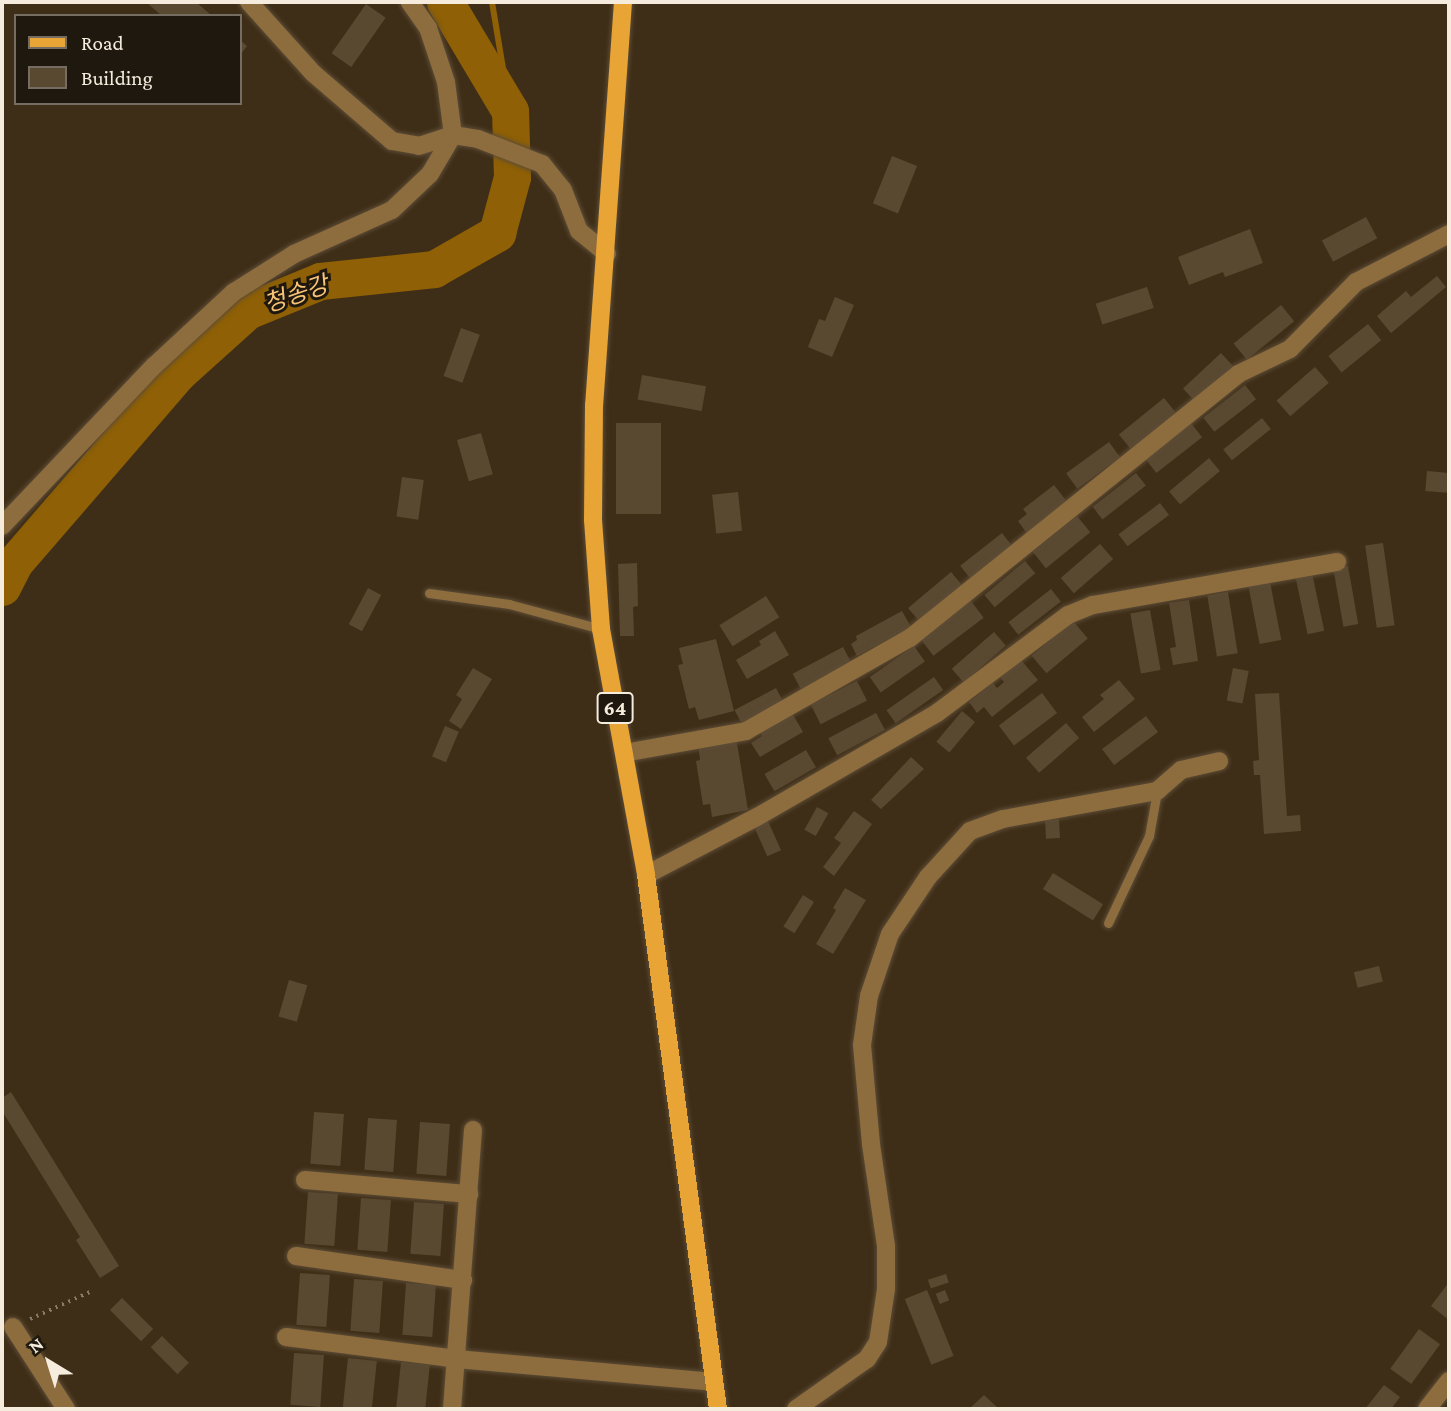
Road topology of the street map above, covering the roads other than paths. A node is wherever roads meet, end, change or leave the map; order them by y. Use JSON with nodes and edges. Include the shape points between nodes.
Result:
{"nodes":[{"id":1,"x":249,"y":2,"type":"edge"},
{"id":2,"x":410,"y":2,"type":"edge"},
{"id":3,"x":623,"y":2,"type":"edge"},
{"id":4,"x":453,"y":135,"type":"junction"},
{"id":5,"x":1449,"y":234,"type":"edge"},
{"id":6,"x":607,"y":254,"type":"junction"},
{"id":7,"x":2,"y":526,"type":"edge"},
{"id":8,"x":1337,"y":562,"type":"dead end"},
{"id":9,"x":429,"y":593,"type":"dead end"},
{"id":10,"x":601,"y":629,"type":"junction"},
{"id":11,"x":624,"y":753,"type":"junction"},
{"id":12,"x":1219,"y":761,"type":"dead end"},
{"id":13,"x":1157,"y":791,"type":"junction"},
{"id":14,"x":646,"y":875,"type":"junction"},
{"id":15,"x":1108,"y":923,"type":"dead end"},
{"id":16,"x":473,"y":1130,"type":"dead end"},
{"id":17,"x":305,"y":1180,"type":"dead end"},
{"id":18,"x":468,"y":1194,"type":"junction"},
{"id":19,"x":296,"y":1256,"type":"dead end"},
{"id":20,"x":463,"y":1280,"type":"junction"},
{"id":21,"x":13,"y":1327,"type":"road end"},
{"id":22,"x":286,"y":1337,"type":"dead end"},
{"id":23,"x":457,"y":1359,"type":"junction"},
{"id":24,"x":1449,"y":1381,"type":"edge"},
{"id":25,"x":713,"y":1382,"type":"junction"},
{"id":26,"x":66,"y":1409,"type":"edge"},
{"id":27,"x":452,"y":1409,"type":"edge"},
{"id":28,"x":718,"y":1409,"type":"edge"},
{"id":29,"x":796,"y":1409,"type":"edge"},
{"id":30,"x":1427,"y":1409,"type":"edge"}],
"edges":[{"from":1,"to":4,"type":"street","via":[[313,73],[393,141],[419,146]]},
{"from":2,"to":4,"type":"street","via":[[428,28],[446,82]]},
{"from":3,"to":6,"type":"main road","number":"64"},
{"from":4,"to":6,"type":"street","via":[[478,139],[542,164],[563,190],[579,231]]},
{"from":4,"to":7,"type":"street","via":[[430,174],[392,210],[294,254],[234,292],[154,366]]},
{"from":5,"to":11,"type":"street","via":[[1356,282],[1290,349],[1238,374],[910,638],[746,731]]},
{"from":6,"to":10,"type":"main road","number":"64","via":[[594,405],[593,520]]},
{"from":8,"to":14,"type":"street","via":[[1093,605],[1068,615],[937,713]]},
{"from":9,"to":10,"type":"lane","via":[[509,604]]},
{"from":10,"to":11,"type":"main road","number":"64"},
{"from":11,"to":14,"type":"main road","number":"64"},
{"from":12,"to":13,"type":"street","via":[[1181,770]]},
{"from":13,"to":15,"type":"lane","via":[[1149,836]]},
{"from":13,"to":29,"type":"street","via":[[1003,819],[970,831],[928,877],[890,934],[869,996],[862,1045],[887,1245],[878,1342],[867,1359]]},
{"from":14,"to":25,"type":"main road","number":"64"},
{"from":16,"to":18,"type":"street"},
{"from":17,"to":18,"type":"street"},
{"from":18,"to":20,"type":"street"},
{"from":19,"to":20,"type":"street"},
{"from":20,"to":23,"type":"street"},
{"from":21,"to":26,"type":"street"},
{"from":22,"to":23,"type":"street"},
{"from":23,"to":25,"type":"street"},
{"from":23,"to":27,"type":"street"},
{"from":24,"to":30,"type":"street"},
{"from":25,"to":28,"type":"main road","number":"64"}]}
